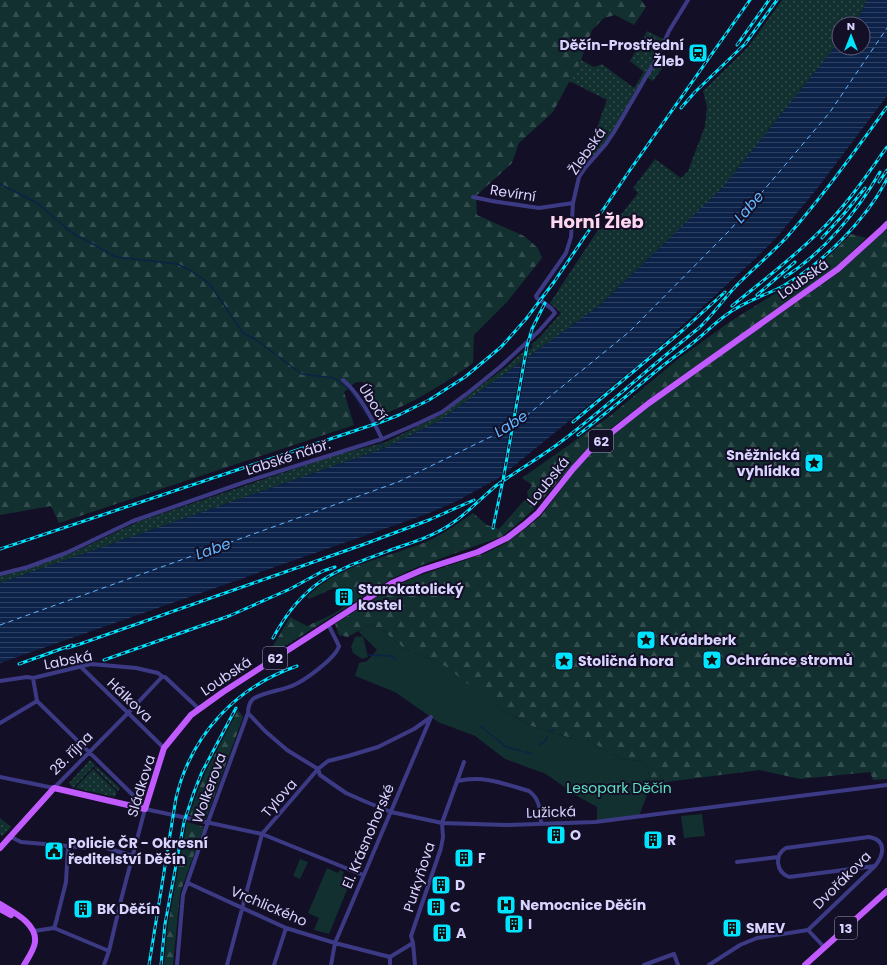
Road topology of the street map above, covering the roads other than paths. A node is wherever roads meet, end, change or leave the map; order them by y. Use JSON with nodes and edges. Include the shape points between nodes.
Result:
{"nodes":[{"id":1,"x":688,"y":0,"type":"edge"},
{"id":2,"x":473,"y":197,"type":"dead end"},
{"id":3,"x":574,"y":202,"type":"junction"},
{"id":4,"x":887,"y":224,"type":"edge"},
{"id":5,"x":555,"y":313,"type":"joint"},
{"id":6,"x":343,"y":380,"type":"dead end"},
{"id":7,"x":382,"y":439,"type":"junction"},
{"id":8,"x":0,"y":574,"type":"edge"},
{"id":9,"x":328,"y":624,"type":"junction"},
{"id":10,"x":80,"y":666,"type":"junction"},
{"id":11,"x":162,"y":677,"type":"junction"},
{"id":12,"x":32,"y":678,"type":"junction"},
{"id":13,"x":0,"y":681,"type":"edge"},
{"id":14,"x":37,"y":701,"type":"junction"},
{"id":15,"x":199,"y":709,"type":"junction"},
{"id":16,"x":248,"y":713,"type":"junction"},
{"id":17,"x":128,"y":714,"type":"junction"},
{"id":18,"x":431,"y":717,"type":"joint"},
{"id":19,"x":0,"y":723,"type":"edge"},
{"id":20,"x":164,"y":748,"type":"junction"},
{"id":21,"x":90,"y":752,"type":"junction"},
{"id":22,"x":464,"y":762,"type":"dead end"},
{"id":23,"x":318,"y":769,"type":"junction"},
{"id":24,"x":0,"y":777,"type":"edge"},
{"id":25,"x":458,"y":781,"type":"junction"},
{"id":26,"x":887,"y":785,"type":"edge"},
{"id":27,"x":54,"y":788,"type":"junction"},
{"id":28,"x":146,"y":809,"type":"junction"},
{"id":29,"x":391,"y":812,"type":"junction"},
{"id":30,"x":208,"y":822,"type":"junction"},
{"id":31,"x":442,"y":823,"type":"junction"},
{"id":32,"x":541,"y":823,"type":"junction"},
{"id":33,"x":262,"y":834,"type":"junction"},
{"id":34,"x":11,"y":837,"type":"junction"},
{"id":35,"x":68,"y":846,"type":"junction"},
{"id":36,"x":100,"y":846,"type":"dead end"},
{"id":37,"x":0,"y":848,"type":"edge"},
{"id":38,"x":86,"y":848,"type":"dead end"},
{"id":39,"x":133,"y":856,"type":"junction"},
{"id":40,"x":778,"y":856,"type":"junction"},
{"id":41,"x":737,"y":862,"type":"dead end"},
{"id":42,"x":875,"y":866,"type":"junction"},
{"id":43,"x":363,"y":875,"type":"junction"},
{"id":44,"x":188,"y":883,"type":"junction"},
{"id":45,"x":887,"y":891,"type":"edge"},
{"id":46,"x":0,"y":904,"type":"edge"},
{"id":47,"x":243,"y":908,"type":"junction"},
{"id":48,"x":0,"y":909,"type":"edge"},
{"id":49,"x":20,"y":918,"type":"junction"},
{"id":50,"x":54,"y":928,"type":"junction"},
{"id":51,"x":286,"y":928,"type":"junction"},
{"id":52,"x":808,"y":930,"type":"junction"},
{"id":53,"x":34,"y":931,"type":"junction"},
{"id":54,"x":335,"y":943,"type":"junction"},
{"id":55,"x":413,"y":943,"type":"junction"},
{"id":56,"x":824,"y":947,"type":"junction"},
{"id":57,"x":109,"y":951,"type":"junction"},
{"id":58,"x":390,"y":957,"type":"junction"},
{"id":59,"x":24,"y":965,"type":"edge"},
{"id":60,"x":104,"y":965,"type":"edge"},
{"id":61,"x":177,"y":965,"type":"edge"},
{"id":62,"x":227,"y":965,"type":"edge"},
{"id":63,"x":274,"y":965,"type":"edge"},
{"id":64,"x":331,"y":965,"type":"edge"},
{"id":65,"x":390,"y":965,"type":"edge"},
{"id":66,"x":415,"y":965,"type":"edge"},
{"id":67,"x":644,"y":965,"type":"edge"},
{"id":68,"x":678,"y":965,"type":"edge"},
{"id":69,"x":709,"y":965,"type":"edge"},
{"id":70,"x":805,"y":965,"type":"edge"}],
"edges":[{"from":1,"to":3,"type":"street","name":"Žlebská","via":[[610,138],[579,177]]},
{"from":2,"to":3,"type":"street","name":"Revírní","via":[[539,208]]},
{"from":3,"to":5,"type":"street","name":"Žlebská","via":[[566,253],[536,296]]},
{"from":4,"to":9,"type":"main road","name":"Loubská","number":"62","via":[[838,269],[648,403],[592,448],[538,513],[507,538],[478,552],[406,576]]},
{"from":5,"to":7,"type":"street","name":"Labské nábř.","via":[[539,332],[500,367],[442,412]]},
{"from":6,"to":7,"type":"street","name":"Úbočí","via":[[351,387]]},
{"from":7,"to":8,"type":"street","name":"Labské nábř.","via":[[245,482],[133,521],[66,553]]},
{"from":9,"to":15,"type":"main road","name":"Loubská","number":"62"},
{"from":9,"to":16,"type":"street","name":"Wolkerova","via":[[340,646],[333,655],[324,665],[293,686],[254,698],[248,705]]},
{"from":10,"to":11,"type":"street","name":"Labská","via":[[91,664],[136,668],[158,673]]},
{"from":10,"to":12,"type":"street","name":"Labská"},
{"from":10,"to":17,"type":"street","name":"Hálkova"},
{"from":11,"to":15,"type":"street","name":"Labská"},
{"from":11,"to":17,"type":"street","name":"28. října"},
{"from":12,"to":13,"type":"street","name":"Labská"},
{"from":12,"to":14,"type":"street"},
{"from":14,"to":19,"type":"street"},
{"from":14,"to":21,"type":"street"},
{"from":15,"to":20,"type":"main road","name":"Sládkova","number":"62"},
{"from":16,"to":23,"type":"street","name":"Lužická","via":[[287,750]]},
{"from":16,"to":30,"type":"street","name":"Wolkerova"},
{"from":17,"to":20,"type":"street","name":"Hálkova"},
{"from":17,"to":21,"type":"street","name":"28. října"},
{"from":18,"to":23,"type":"street","name":"Tylova","via":[[396,739],[378,747],[328,761]]},
{"from":18,"to":29,"type":"street","name":"El. Krásnohorské"},
{"from":20,"to":28,"type":"main road","name":"Sládkova","number":"62"},
{"from":21,"to":27,"type":"street","name":"28. října"},
{"from":21,"to":28,"type":"street"},
{"from":22,"to":25,"type":"street","name":"Purkyňova"},
{"from":23,"to":29,"type":"street","name":"Lužická","via":[[320,775],[346,793]]},
{"from":23,"to":33,"type":"street","name":"Tylova"},
{"from":24,"to":27,"type":"street"},
{"from":25,"to":31,"type":"street","name":"Purkyňova"},
{"from":25,"to":32,"type":"street","via":[[481,778],[529,791],[538,800]]},
{"from":26,"to":32,"type":"street","name":"Lužická","via":[[594,822]]},
{"from":27,"to":28,"type":"main road"},
{"from":27,"to":34,"type":"main road","name":"28. října"},
{"from":28,"to":30,"type":"street"},
{"from":28,"to":39,"type":"street","name":"Sládkova"},
{"from":29,"to":31,"type":"street","name":"Lužická"},
{"from":29,"to":43,"type":"street","name":"El. Krásnohorské"},
{"from":30,"to":33,"type":"street"},
{"from":30,"to":44,"type":"street","name":"Wolkerova"},
{"from":31,"to":32,"type":"street","name":"Lužická"},
{"from":31,"to":55,"type":"street","name":"Purkyňova","via":[[441,848],[411,936]]},
{"from":33,"to":43,"type":"street"},
{"from":33,"to":47,"type":"street","name":"Tylova"},
{"from":34,"to":35,"type":"street","via":[[21,842]]},
{"from":34,"to":37,"type":"main road","name":"28. října"},
{"from":35,"to":38,"type":"street"},
{"from":35,"to":50,"type":"street","via":[[66,882]]},
{"from":36,"to":39,"type":"street"},
{"from":39,"to":57,"type":"street","name":"Sládkova"},
{"from":40,"to":41,"type":"street"},
{"from":40,"to":42,"type":"street","via":[[778,868],[783,875],[789,877]]},
{"from":40,"to":42,"type":"street","name":"Dvořákova","via":[[786,848],[868,837],[879,841],[883,848]]},
{"from":42,"to":52,"type":"street","name":"Dvořákova"},
{"from":43,"to":54,"type":"street","name":"El. Krásnohorské"},
{"from":44,"to":47,"type":"street","name":"Vrchlického"},
{"from":44,"to":61,"type":"street","name":"Wolkerova","via":[[183,895]]},
{"from":45,"to":56,"type":"main road","number":"13"},
{"from":46,"to":49,"type":"main road"},
{"from":47,"to":51,"type":"street","name":"Vrchlického"},
{"from":47,"to":62,"type":"street","name":"Tylova"},
{"from":48,"to":49,"type":"main road"},
{"from":49,"to":53,"type":"main road","via":[[28,922]]},
{"from":50,"to":53,"type":"street"},
{"from":50,"to":57,"type":"street"},
{"from":51,"to":54,"type":"street","name":"Vrchlického"},
{"from":51,"to":63,"type":"street"},
{"from":52,"to":56,"type":"street"},
{"from":52,"to":69,"type":"street","via":[[757,938],[740,945]]},
{"from":53,"to":59,"type":"main road","via":[[35,942]]},
{"from":54,"to":58,"type":"street","name":"Vrchlického"},
{"from":54,"to":64,"type":"street","name":"El. Krásnohorské"},
{"from":55,"to":58,"type":"street"},
{"from":55,"to":66,"type":"street","name":"Purkyňova"},
{"from":56,"to":70,"type":"main road","number":"13"},
{"from":57,"to":60,"type":"street","name":"Sládkova"},
{"from":58,"to":65,"type":"street"},
{"from":67,"to":68,"type":"street","via":[[674,954]]}]}
